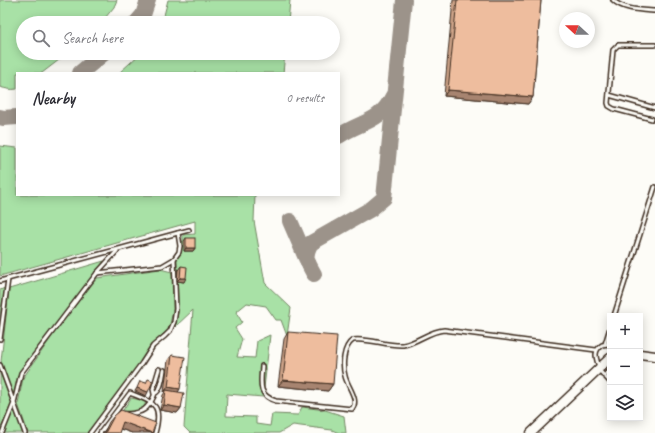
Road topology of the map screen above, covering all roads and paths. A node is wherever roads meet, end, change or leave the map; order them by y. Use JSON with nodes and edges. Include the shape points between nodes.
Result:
{"nodes":[{"id":1,"x":613,"y":0,"type":"edge"},
{"id":2,"x":655,"y":11,"type":"edge"},
{"id":3,"x":655,"y":45,"type":"edge"},
{"id":4,"x":609,"y":95,"type":"junction"},
{"id":5,"x":655,"y":108,"type":"edge"},
{"id":6,"x":652,"y":120,"type":"dead end"},
{"id":7,"x":655,"y":187,"type":"edge"},
{"id":8,"x":650,"y":201,"type":"junction"},
{"id":9,"x":655,"y":203,"type":"edge"},
{"id":10,"x":189,"y":230,"type":"dead end"},
{"id":11,"x":178,"y":233,"type":"junction"},
{"id":12,"x":119,"y":249,"type":"junction"},
{"id":13,"x":174,"y":259,"type":"junction"},
{"id":14,"x":97,"y":273,"type":"junction"},
{"id":15,"x":8,"y":279,"type":"junction"},
{"id":16,"x":0,"y":282,"type":"edge"},
{"id":17,"x":615,"y":313,"type":"edge"},
{"id":18,"x":607,"y":338,"type":"edge"},
{"id":19,"x":0,"y":339,"type":"edge"},
{"id":20,"x":605,"y":344,"type":"joint"},
{"id":21,"x":596,"y":350,"type":"junction"},
{"id":22,"x":643,"y":354,"type":"edge"},
{"id":23,"x":655,"y":356,"type":"edge"},
{"id":24,"x":607,"y":362,"type":"edge"},
{"id":25,"x":0,"y":365,"type":"edge"},
{"id":26,"x":262,"y":366,"type":"dead end"},
{"id":27,"x":158,"y":369,"type":"dead end"},
{"id":28,"x":164,"y":370,"type":"dead end"},
{"id":29,"x":607,"y":370,"type":"edge"},
{"id":30,"x":600,"y":371,"type":"junction"},
{"id":31,"x":607,"y":379,"type":"edge"},
{"id":32,"x":154,"y":394,"type":"junction"},
{"id":33,"x":152,"y":402,"type":"junction"},
{"id":34,"x":14,"y":404,"type":"junction"},
{"id":35,"x":115,"y":412,"type":"junction"},
{"id":36,"x":120,"y":413,"type":"edge"},
{"id":37,"x":124,"y":414,"type":"edge"},
{"id":38,"x":2,"y":433,"type":"edge"},
{"id":39,"x":25,"y":433,"type":"edge"},
{"id":40,"x":90,"y":433,"type":"edge"},
{"id":41,"x":100,"y":433,"type":"edge"},
{"id":42,"x":155,"y":433,"type":"edge"},
{"id":43,"x":531,"y":433,"type":"edge"}],
"edges":[{"from":1,"to":2,"type":"lane","via":[[630,8]]},
{"from":3,"to":4,"type":"lane","via":[[615,46]]},
{"from":4,"to":5,"type":"lane"},
{"from":4,"to":6,"type":"lane","via":[[608,103],[611,108]]},
{"from":7,"to":8,"type":"lane"},
{"from":8,"to":9,"type":"lane"},
{"from":8,"to":17,"type":"lane"},
{"from":10,"to":11,"type":"lane"},
{"from":11,"to":12,"type":"lane"},
{"from":11,"to":13,"type":"lane","via":[[180,246]]},
{"from":12,"to":14,"type":"lane"},
{"from":12,"to":15,"type":"lane"},
{"from":13,"to":14,"type":"lane","via":[[162,266]]},
{"from":13,"to":40,"type":"lane","via":[[176,309],[170,331],[153,346]]},
{"from":14,"to":34,"type":"lane","via":[[21,373]]},
{"from":15,"to":16,"type":"lane"},
{"from":15,"to":19,"type":"lane"},
{"from":18,"to":20,"type":"lane"},
{"from":20,"to":21,"type":"lane"},
{"from":21,"to":26,"type":"lane","via":[[444,330],[400,345],[353,340],[347,347],[344,363],[345,378],[355,402],[352,409],[276,401],[269,398],[262,389]]},
{"from":21,"to":30,"type":"lane","via":[[595,356]]},
{"from":22,"to":23,"type":"street"},
{"from":24,"to":30,"type":"street"},
{"from":25,"to":34,"type":"lane"},
{"from":27,"to":32,"type":"lane"},
{"from":28,"to":32,"type":"lane","via":[[158,390]]},
{"from":29,"to":30,"type":"lane"},
{"from":30,"to":31,"type":"lane"},
{"from":30,"to":43,"type":"street"},
{"from":32,"to":33,"type":"lane"},
{"from":33,"to":35,"type":"lane","via":[[130,393]]},
{"from":33,"to":37,"type":"lane","via":[[140,412]]},
{"from":33,"to":42,"type":"lane","via":[[158,415]]},
{"from":34,"to":38,"type":"lane"},
{"from":34,"to":39,"type":"lane"},
{"from":35,"to":36,"type":"lane"},
{"from":35,"to":41,"type":"lane"}]}
